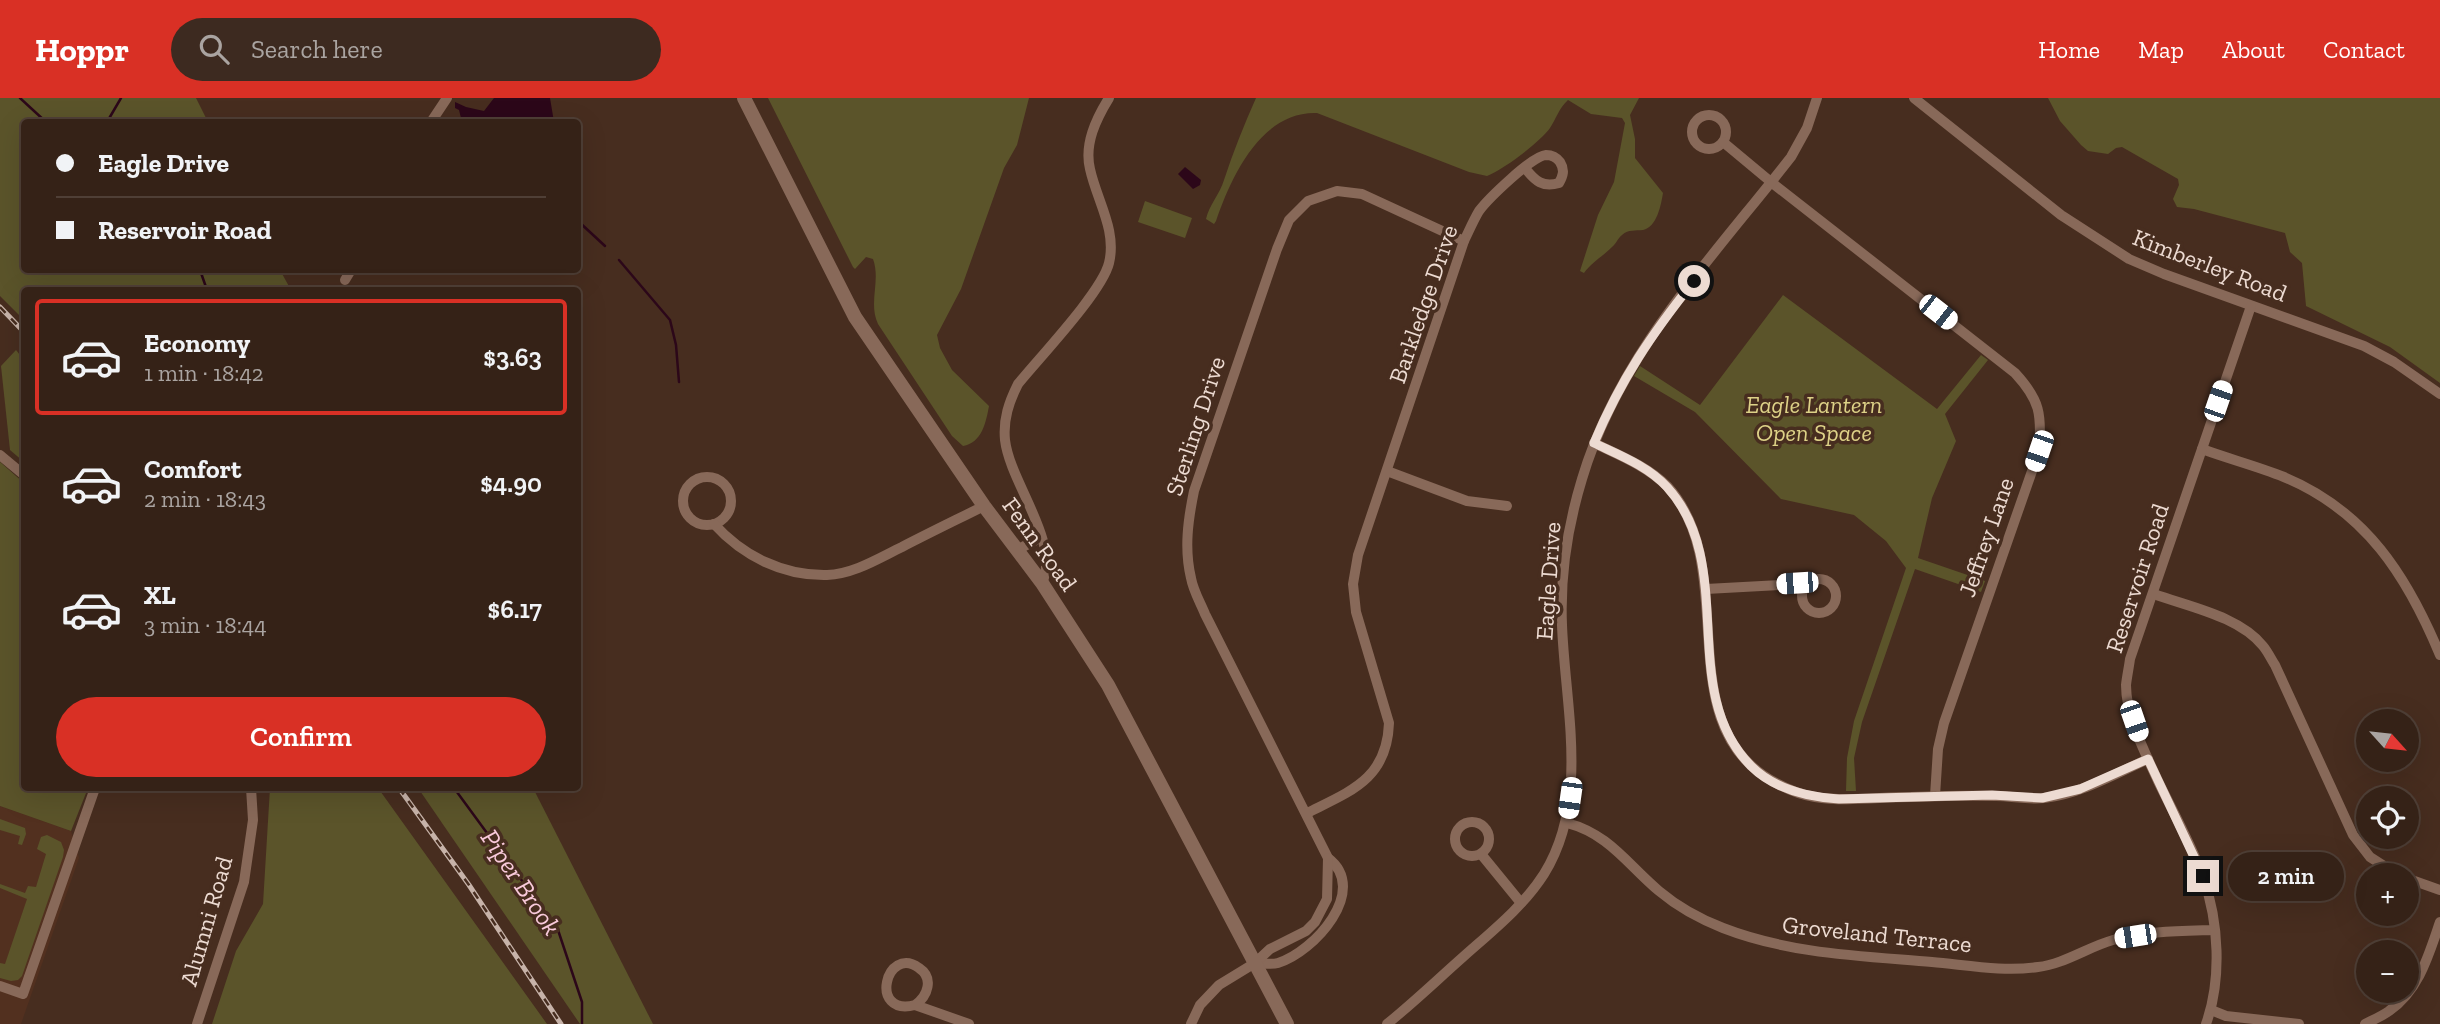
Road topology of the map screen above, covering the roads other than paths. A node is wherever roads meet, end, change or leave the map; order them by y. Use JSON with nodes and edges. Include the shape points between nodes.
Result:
{"nodes":[{"id":1,"x":447,"y":98,"type":"edge"},
{"id":2,"x":744,"y":98,"type":"edge"},
{"id":3,"x":1108,"y":98,"type":"edge"},
{"id":4,"x":1818,"y":98,"type":"edge"},
{"id":5,"x":1914,"y":98,"type":"edge"},
{"id":6,"x":434,"y":119,"type":"edge"},
{"id":7,"x":1723,"y":142,"type":"dead end"},
{"id":8,"x":1525,"y":168,"type":"dead end"},
{"id":9,"x":1772,"y":182,"type":"junction"},
{"id":10,"x":1464,"y":241,"type":"junction"},
{"id":11,"x":2251,"y":306,"type":"junction"},
{"id":12,"x":2440,"y":394,"type":"edge"},
{"id":13,"x":1594,"y":443,"type":"junction"},
{"id":14,"x":2202,"y":449,"type":"junction"},
{"id":15,"x":0,"y":456,"type":"edge"},
{"id":16,"x":1387,"y":471,"type":"junction"},
{"id":17,"x":21,"y":473,"type":"edge"},
{"id":18,"x":984,"y":506,"type":"junction"},
{"id":19,"x":1507,"y":506,"type":"dead end"},
{"id":20,"x":714,"y":524,"type":"junction"},
{"id":21,"x":1039,"y":533,"type":"junction"},
{"id":22,"x":1017,"y":550,"type":"junction"},
{"id":23,"x":1042,"y":583,"type":"junction"},
{"id":24,"x":1805,"y":587,"type":"dead end"},
{"id":25,"x":1706,"y":589,"type":"junction"},
{"id":26,"x":2154,"y":594,"type":"junction"},
{"id":27,"x":2440,"y":654,"type":"edge"},
{"id":28,"x":2148,"y":759,"type":"junction"},
{"id":29,"x":93,"y":791,"type":"edge"},
{"id":30,"x":251,"y":791,"type":"edge"},
{"id":31,"x":1935,"y":796,"type":"junction"},
{"id":32,"x":1307,"y":813,"type":"junction"},
{"id":33,"x":1567,"y":823,"type":"junction"},
{"id":34,"x":1481,"y":853,"type":"dead end"},
{"id":35,"x":2379,"y":863,"type":"edge"},
{"id":36,"x":2419,"y":883,"type":"edge"},
{"id":37,"x":2440,"y":890,"type":"edge"},
{"id":38,"x":1521,"y":903,"type":"junction"},
{"id":39,"x":2440,"y":922,"type":"edge"},
{"id":40,"x":2213,"y":930,"type":"junction"},
{"id":41,"x":1255,"y":963,"type":"junction"},
{"id":42,"x":0,"y":986,"type":"edge"},
{"id":43,"x":915,"y":1004,"type":"junction"},
{"id":44,"x":2211,"y":1010,"type":"junction"},
{"id":45,"x":197,"y":1024,"type":"edge"},
{"id":46,"x":969,"y":1024,"type":"edge"},
{"id":47,"x":1191,"y":1024,"type":"edge"},
{"id":48,"x":1287,"y":1024,"type":"edge"},
{"id":49,"x":1387,"y":1024,"type":"edge"},
{"id":50,"x":2206,"y":1024,"type":"edge"},
{"id":51,"x":2299,"y":1024,"type":"edge"},
{"id":52,"x":2365,"y":1024,"type":"edge"}],
"edges":[{"from":1,"to":6,"type":"street"},
{"from":2,"to":18,"type":"street","name":"Fenn Road","via":[[855,317]]},
{"from":3,"to":21,"type":"street","via":[[1089,145],[1089,168],[1108,223],[1109,264],[1098,286],[1018,384],[1005,422],[1005,443]]},
{"from":4,"to":9,"type":"street","name":"Eagle Drive","via":[[1807,128]]},
{"from":5,"to":11,"type":"street","name":"Kimberley Road","via":[[2096,240],[2140,264]]},
{"from":7,"to":9,"type":"street","name":"Jeffrey Lane"},
{"from":8,"to":10,"type":"street","name":"Barkledge Drive","via":[[1494,194]]},
{"from":9,"to":13,"type":"street","name":"Eagle Drive","via":[[1635,360]]},
{"from":9,"to":31,"type":"street","name":"Jeffrey Lane","via":[[2015,373],[2038,405],[2039,451],[1944,723]]},
{"from":10,"to":16,"type":"street","name":"Barkledge Drive"},
{"from":10,"to":32,"type":"street","name":"Sterling Drive","via":[[1362,194],[1337,191],[1308,201],[1289,220],[1277,249],[1194,491],[1188,524],[1191,579]]},
{"from":11,"to":12,"type":"street","name":"Kimberley Road","via":[[2364,346]]},
{"from":11,"to":14,"type":"street","name":"Reservoir Road"},
{"from":13,"to":25,"type":"street","via":[[1646,469],[1667,486],[1697,536]]},
{"from":13,"to":33,"type":"street","name":"Eagle Drive","via":[[1572,518],[1563,589],[1572,764]]},
{"from":14,"to":26,"type":"street","name":"Reservoir Road"},
{"from":14,"to":27,"type":"street","via":[[2284,478],[2347,514],[2399,573]]},
{"from":15,"to":17,"type":"street"},
{"from":16,"to":19,"type":"street","via":[[1467,501]]},
{"from":16,"to":32,"type":"street","name":"Barkledge Drive","via":[[1358,555],[1353,584],[1356,612],[1388,723],[1388,742],[1373,773],[1359,786]]},
{"from":18,"to":20,"type":"street","via":[[862,567],[829,575],[791,572],[754,558]]},
{"from":18,"to":22,"type":"street","name":"Fenn Road"},
{"from":20,"to":20,"type":"street","via":[[730,509],[729,494],[721,482],[699,479],[686,490],[683,505],[691,519]]},
{"from":21,"to":22,"type":"street"},
{"from":21,"to":23,"type":"street","via":[[1047,564]]},
{"from":22,"to":23,"type":"street","name":"Fenn Road"},
{"from":23,"to":41,"type":"street","name":"Fenn Road","via":[[1122,709]]},
{"from":24,"to":25,"type":"street","via":[[1797,583]]},
{"from":25,"to":31,"type":"street","via":[[1719,715],[1741,755],[1760,775],[1814,797]]},
{"from":26,"to":28,"type":"street","name":"Reservoir Road","via":[[2130,659],[2126,685]]},
{"from":26,"to":35,"type":"street","via":[[2223,619],[2263,645],[2353,835]]},
{"from":28,"to":31,"type":"street","via":[[2080,789],[2042,798]]},
{"from":28,"to":40,"type":"street","name":"Reservoir Road","via":[[2203,876]]},
{"from":29,"to":42,"type":"street","via":[[23,994]]},
{"from":30,"to":45,"type":"street","name":"Alumni Road","via":[[253,820],[244,883]]},
{"from":32,"to":41,"type":"street","name":"Sterling Drive","via":[[1328,858],[1327,899],[1306,931],[1270,949]]},
{"from":33,"to":38,"type":"street","name":"Eagle Drive","via":[[1544,875]]},
{"from":33,"to":40,"type":"street","name":"Groveland Terrace","via":[[1596,834],[1687,911],[1720,928],[1791,948],[2010,969],[2041,967],[2115,940]]},
{"from":34,"to":38,"type":"street"},
{"from":36,"to":37,"type":"street"},
{"from":38,"to":49,"type":"street","name":"Eagle Drive"},
{"from":39,"to":52,"type":"street","via":[[2410,992],[2390,1011]]},
{"from":40,"to":44,"type":"street","name":"Reservoir Road","via":[[2216,962]]},
{"from":41,"to":47,"type":"street","name":"Sterling Drive","via":[[1219,985],[1200,1005]]},
{"from":41,"to":48,"type":"street","name":"Fenn Road"},
{"from":43,"to":43,"type":"street","via":[[901,1006],[889,998],[887,977],[895,968],[914,965],[927,978],[928,990]]},
{"from":43,"to":46,"type":"street"},
{"from":44,"to":50,"type":"street","name":"Reservoir Road"},
{"from":44,"to":51,"type":"street","via":[[2226,1016]]}]}
